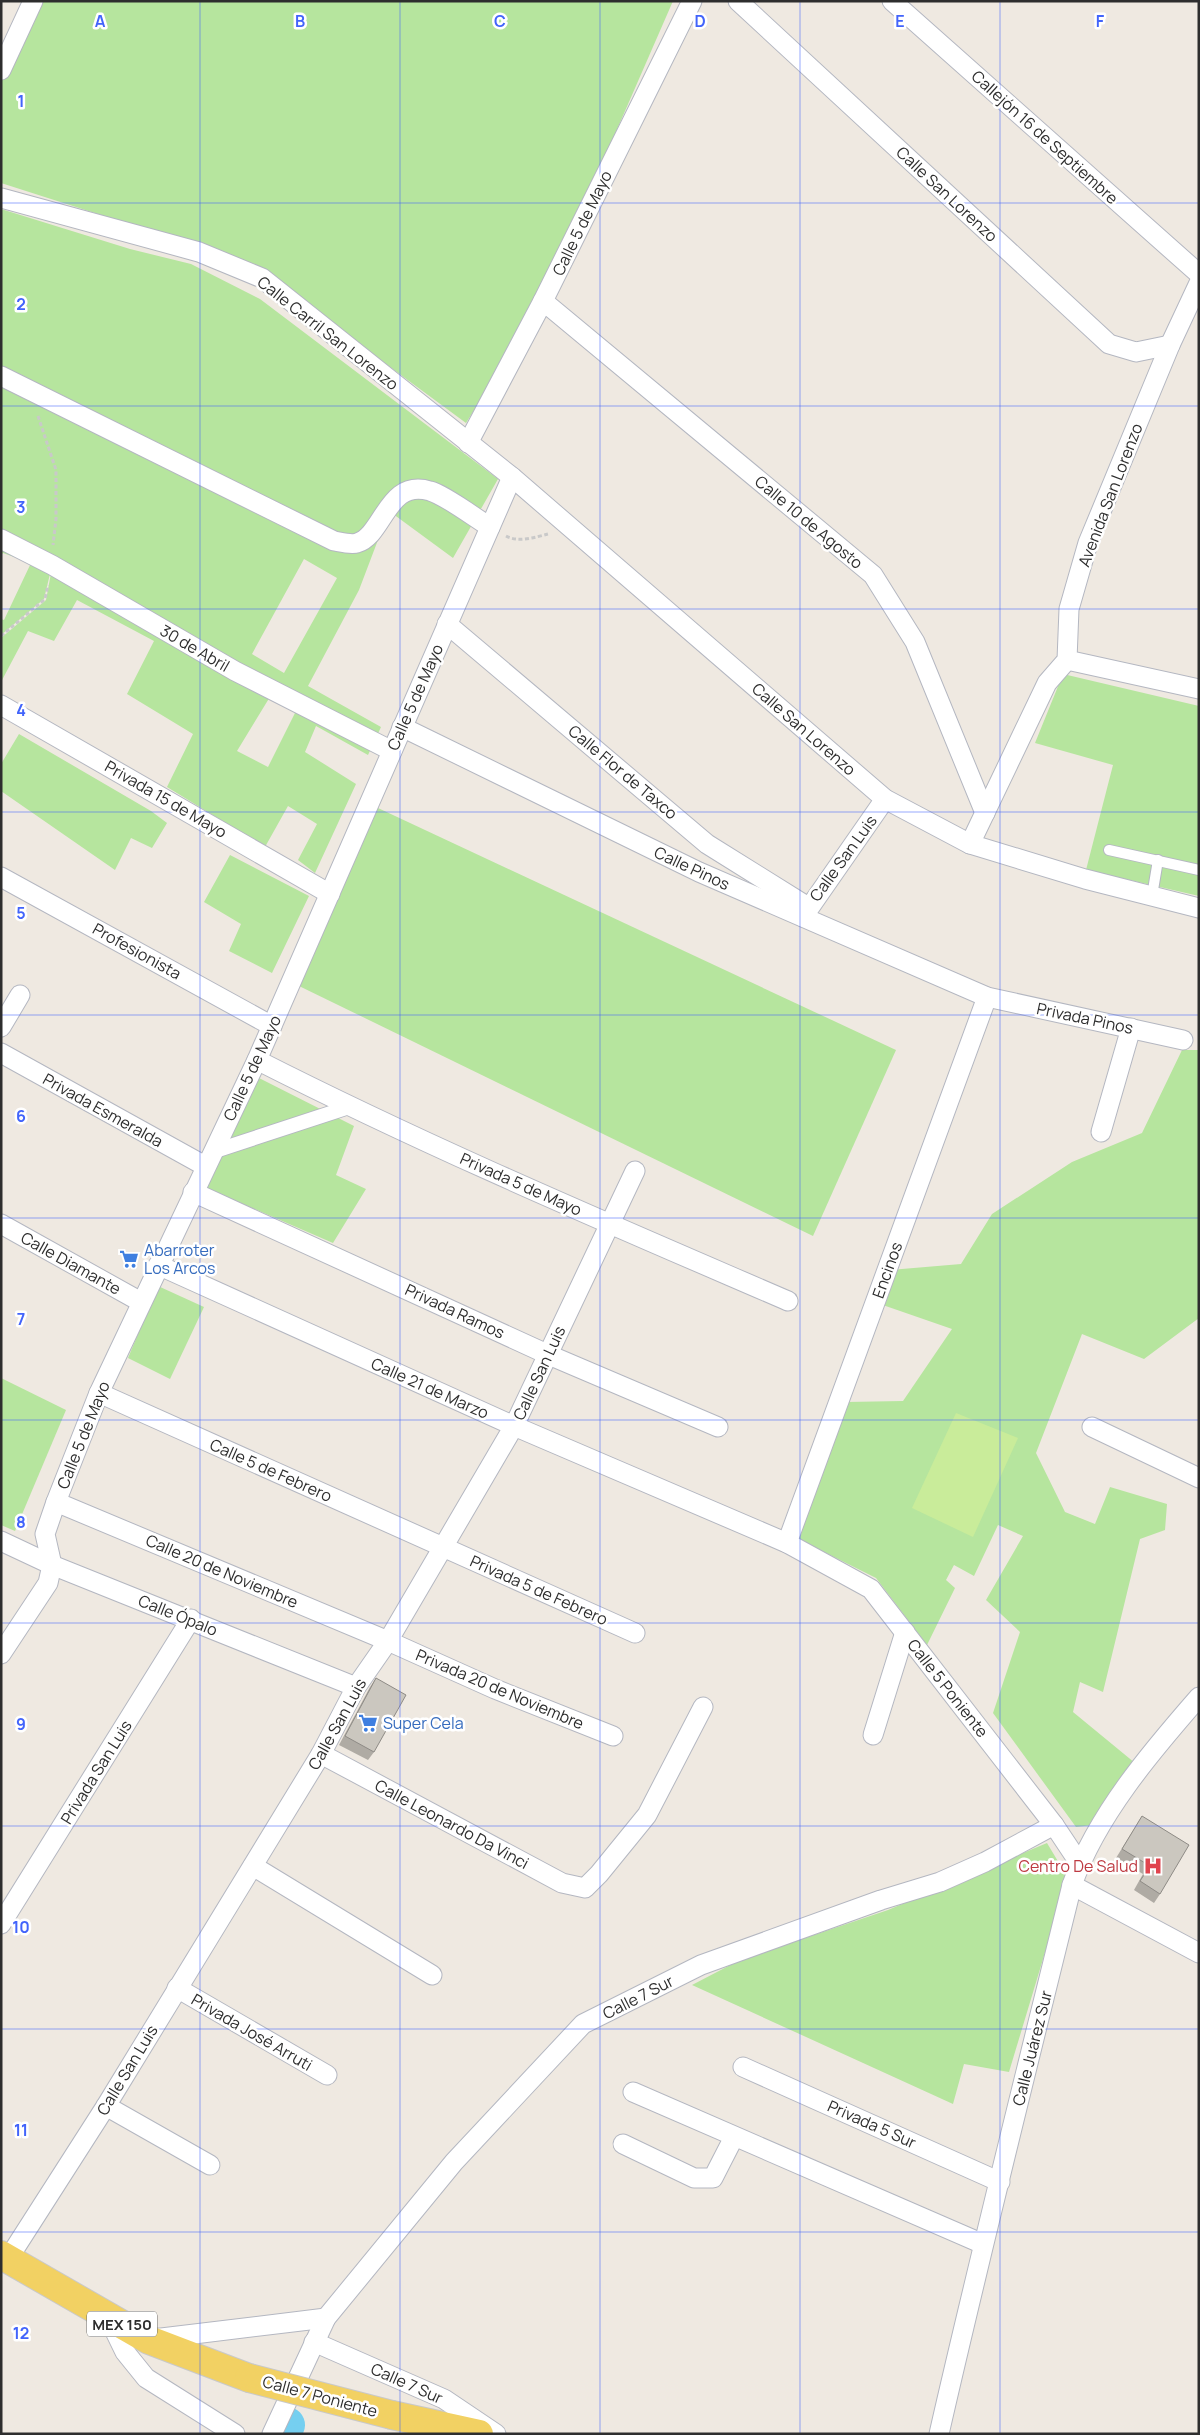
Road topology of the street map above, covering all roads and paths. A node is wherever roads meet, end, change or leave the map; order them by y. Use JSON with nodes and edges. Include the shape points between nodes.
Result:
{"nodes":[{"id":1,"x":33,"y":1,"type":"edge"},
{"id":2,"x":692,"y":1,"type":"edge"},
{"id":3,"x":738,"y":1,"type":"edge"},
{"id":4,"x":892,"y":1,"type":"edge"},
{"id":5,"x":1,"y":70,"type":"edge"},
{"id":6,"x":1,"y":198,"type":"edge"},
{"id":7,"x":1199,"y":274,"type":"edge"},
{"id":8,"x":1199,"y":283,"type":"edge"},
{"id":9,"x":543,"y":301,"type":"junction"},
{"id":10,"x":1170,"y":345,"type":"junction"},
{"id":11,"x":1,"y":376,"type":"edge"},
{"id":12,"x":29,"y":388,"type":"junction"},
{"id":13,"x":468,"y":443,"type":"junction"},
{"id":14,"x":512,"y":478,"type":"junction"},
{"id":15,"x":567,"y":526,"type":"junction"},
{"id":16,"x":490,"y":527,"type":"junction"},
{"id":17,"x":1,"y":539,"type":"edge"},
{"id":18,"x":52,"y":565,"type":"junction"},
{"id":19,"x":448,"y":624,"type":"junction"},
{"id":20,"x":1,"y":636,"type":"edge"},
{"id":21,"x":1068,"y":660,"type":"junction"},
{"id":22,"x":1199,"y":689,"type":"edge"},
{"id":23,"x":1,"y":705,"type":"edge"},
{"id":24,"x":402,"y":727,"type":"junction"},
{"id":25,"x":392,"y":752,"type":"junction"},
{"id":26,"x":885,"y":799,"type":"junction"},
{"id":27,"x":985,"y":813,"type":"junction"},
{"id":28,"x":970,"y":844,"type":"junction"},
{"id":29,"x":1109,"y":850,"type":"dead end"},
{"id":30,"x":1158,"y":860,"type":"junction"},
{"id":31,"x":1199,"y":865,"type":"edge"},
{"id":32,"x":1188,"y":867,"type":"junction"},
{"id":33,"x":1199,"y":870,"type":"edge"},
{"id":34,"x":1,"y":877,"type":"edge"},
{"id":35,"x":330,"y":894,"type":"junction"},
{"id":36,"x":1152,"y":896,"type":"junction"},
{"id":37,"x":1199,"y":908,"type":"edge"},
{"id":38,"x":805,"y":912,"type":"junction"},
{"id":39,"x":20,"y":995,"type":"dead end"},
{"id":40,"x":987,"y":996,"type":"junction"},
{"id":41,"x":272,"y":1026,"type":"junction"},
{"id":42,"x":1,"y":1027,"type":"edge"},
{"id":43,"x":1131,"y":1028,"type":"junction"},
{"id":44,"x":1183,"y":1040,"type":"dead end"},
{"id":45,"x":1,"y":1053,"type":"edge"},
{"id":46,"x":257,"y":1060,"type":"junction"},
{"id":47,"x":349,"y":1107,"type":"junction"},
{"id":48,"x":1101,"y":1132,"type":"dead end"},
{"id":49,"x":209,"y":1159,"type":"junction"},
{"id":50,"x":634,"y":1171,"type":"dead end"},
{"id":51,"x":194,"y":1192,"type":"junction"},
{"id":52,"x":1,"y":1224,"type":"edge"},
{"id":53,"x":608,"y":1224,"type":"junction"},
{"id":54,"x":158,"y":1265,"type":"junction"},
{"id":55,"x":788,"y":1301,"type":"dead end"},
{"id":56,"x":141,"y":1302,"type":"junction"},
{"id":57,"x":549,"y":1354,"type":"junction"},
{"id":58,"x":99,"y":1392,"type":"junction"},
{"id":59,"x":514,"y":1426,"type":"junction"},
{"id":60,"x":718,"y":1427,"type":"dead end"},
{"id":61,"x":1092,"y":1427,"type":"dead end"},
{"id":62,"x":1199,"y":1478,"type":"edge"},
{"id":63,"x":56,"y":1502,"type":"junction"},
{"id":64,"x":1,"y":1542,"type":"edge"},
{"id":65,"x":787,"y":1543,"type":"junction"},
{"id":66,"x":443,"y":1547,"type":"junction"},
{"id":67,"x":52,"y":1565,"type":"junction"},
{"id":68,"x":192,"y":1619,"type":"junction"},
{"id":69,"x":904,"y":1632,"type":"junction"},
{"id":70,"x":635,"y":1633,"type":"dead end"},
{"id":71,"x":388,"y":1641,"type":"junction"},
{"id":72,"x":1,"y":1654,"type":"edge"},
{"id":73,"x":356,"y":1687,"type":"junction"},
{"id":74,"x":1199,"y":1697,"type":"edge"},
{"id":75,"x":703,"y":1707,"type":"dead end"},
{"id":76,"x":873,"y":1735,"type":"dead end"},
{"id":77,"x":613,"y":1736,"type":"dead end"},
{"id":78,"x":321,"y":1754,"type":"junction"},
{"id":79,"x":1054,"y":1825,"type":"junction"},
{"id":80,"x":1080,"y":1864,"type":"junction"},
{"id":81,"x":253,"y":1866,"type":"junction"},
{"id":82,"x":1072,"y":1885,"type":"junction"},
{"id":83,"x":1,"y":1924,"type":"edge"},
{"id":84,"x":1199,"y":1953,"type":"edge"},
{"id":85,"x":432,"y":1975,"type":"dead end"},
{"id":86,"x":177,"y":1988,"type":"junction"},
{"id":87,"x":743,"y":2067,"type":"dead end"},
{"id":88,"x":327,"y":2075,"type":"dead end"},
{"id":89,"x":633,"y":2092,"type":"dead end"},
{"id":90,"x":106,"y":2106,"type":"junction"},
{"id":91,"x":734,"y":2137,"type":"junction"},
{"id":92,"x":623,"y":2144,"type":"dead end"},
{"id":93,"x":210,"y":2165,"type":"dead end"},
{"id":94,"x":1000,"y":2182,"type":"junction"},
{"id":95,"x":983,"y":2244,"type":"junction"},
{"id":96,"x":5,"y":2257,"type":"edge"},
{"id":97,"x":108,"y":2316,"type":"junction"},
{"id":98,"x":326,"y":2318,"type":"junction"},
{"id":99,"x":149,"y":2340,"type":"junction"},
{"id":100,"x":314,"y":2342,"type":"junction"},
{"id":101,"x":235,"y":2434,"type":"edge"},
{"id":102,"x":272,"y":2434,"type":"edge"},
{"id":103,"x":479,"y":2434,"type":"edge"},
{"id":104,"x":496,"y":2434,"type":"edge"},
{"id":105,"x":939,"y":2434,"type":"edge"}],
"edges":[{"from":1,"to":5,"type":"street"},
{"from":2,"to":9,"type":"street","name":"Calle 5 de Mayo"},
{"from":3,"to":10,"type":"street","name":"Calle San Lorenzo","via":[[1109,344],[1136,352]]},
{"from":4,"to":7,"type":"street","name":"Callejón 16 de Septiembre"},
{"from":6,"to":13,"type":"street","name":"Calle Carril San Lorenzo","via":[[199,252],[262,278]]},
{"from":8,"to":10,"type":"street","name":"Avenida San Lorenzo"},
{"from":9,"to":13,"type":"street","name":"Calle 5 de Mayo"},
{"from":9,"to":27,"type":"street","name":"Calle 10 de Agosto","via":[[873,575],[915,642]]},
{"from":10,"to":21,"type":"street","name":"Avenida San Lorenzo","via":[[1088,543],[1069,609]]},
{"from":11,"to":12,"type":"street"},
{"from":12,"to":16,"type":"street","via":[[334,541],[356,543],[372,534],[386,508],[407,491],[419,489],[432,491]]},
{"from":12,"to":18,"type":"path","via":[[56,470]]},
{"from":13,"to":14,"type":"street","name":"Calle San Lorenzo"},
{"from":14,"to":15,"type":"street","name":"Calle San Lorenzo"},
{"from":14,"to":16,"type":"street","name":"Calle 5 de Mayo"},
{"from":15,"to":16,"type":"path","via":[[553,533],[511,539]]},
{"from":15,"to":26,"type":"street","name":"Calle San Lorenzo"},
{"from":16,"to":19,"type":"street","name":"Calle 5 de Mayo"},
{"from":17,"to":18,"type":"street","name":"30 de Abril"},
{"from":18,"to":20,"type":"path","via":[[45,599]]},
{"from":18,"to":25,"type":"street","name":"30 de Abril","via":[[235,671]]},
{"from":19,"to":24,"type":"street","name":"Calle 5 de Mayo"},
{"from":19,"to":38,"type":"street","name":"Calle Flor de Taxco","via":[[707,844]]},
{"from":21,"to":22,"type":"street"},
{"from":21,"to":27,"type":"street","via":[[1047,683]]},
{"from":23,"to":35,"type":"street","name":"Privada 15 de Mayo"},
{"from":24,"to":25,"type":"street","name":"Calle 5 de Mayo"},
{"from":24,"to":38,"type":"street","name":"Calle Pinos","via":[[699,872]]},
{"from":25,"to":35,"type":"street","name":"Calle 5 de Mayo"},
{"from":26,"to":28,"type":"street","name":"Calle San Lorenzo"},
{"from":26,"to":38,"type":"street","name":"Calle San Luis"},
{"from":27,"to":28,"type":"street"},
{"from":28,"to":36,"type":"street","name":"Calle San Lorenzo"},
{"from":29,"to":30,"type":"lane"},
{"from":30,"to":32,"type":"lane"},
{"from":30,"to":36,"type":"lane"},
{"from":31,"to":32,"type":"lane"},
{"from":32,"to":33,"type":"lane"},
{"from":34,"to":41,"type":"street","name":"Profesionista"},
{"from":35,"to":41,"type":"street","name":"Calle 5 de Mayo"},
{"from":36,"to":37,"type":"street","name":"Calle San Lorenzo"},
{"from":38,"to":40,"type":"street","name":"Calle Pinos"},
{"from":39,"to":42,"type":"street"},
{"from":40,"to":43,"type":"street","name":"Privada Pinos"},
{"from":40,"to":65,"type":"street","name":"Encinos"},
{"from":41,"to":46,"type":"street","name":"Calle 5 de Mayo"},
{"from":43,"to":44,"type":"street","name":"Privada Pinos"},
{"from":43,"to":48,"type":"street"},
{"from":45,"to":49,"type":"street","name":"Privada Esmeralda"},
{"from":46,"to":47,"type":"street","name":"Privada 5 de Mayo"},
{"from":46,"to":49,"type":"street","name":"Calle 5 de Mayo"},
{"from":47,"to":49,"type":"street"},
{"from":47,"to":53,"type":"street","name":"Privada 5 de Mayo"},
{"from":49,"to":51,"type":"street","name":"Calle 5 de Mayo"},
{"from":50,"to":53,"type":"street","name":"Calle San Luis"},
{"from":51,"to":54,"type":"street","name":"Calle 5 de Mayo"},
{"from":51,"to":57,"type":"street","name":"Privada Ramos"},
{"from":52,"to":56,"type":"street","name":"Calle Diamante"},
{"from":53,"to":55,"type":"street","name":"Privada 5 de Mayo"},
{"from":53,"to":57,"type":"street","name":"Calle San Luis"},
{"from":54,"to":56,"type":"street","name":"Calle 5 de Mayo"},
{"from":54,"to":59,"type":"street","name":"Calle 21 de Marzo"},
{"from":56,"to":58,"type":"street","name":"Calle 5 de Mayo"},
{"from":57,"to":59,"type":"street","name":"Calle San Luis"},
{"from":57,"to":60,"type":"street","name":"Privada Ramos"},
{"from":58,"to":63,"type":"street","name":"Calle 5 de Mayo"},
{"from":58,"to":66,"type":"street","name":"Calle 5 de Febrero"},
{"from":59,"to":65,"type":"street","name":"Calle 21 de Marzo"},
{"from":59,"to":66,"type":"street","name":"Calle San Luis"},
{"from":61,"to":62,"type":"street"},
{"from":63,"to":67,"type":"street","name":"Calle 5 de Mayo","via":[[45,1534]]},
{"from":63,"to":71,"type":"street","name":"Calle 20 de Noviembre"},
{"from":64,"to":67,"type":"street","name":"Calle Ópalo"},
{"from":65,"to":69,"type":"street","name":"Calle 5 Poniente","via":[[871,1589]]},
{"from":66,"to":70,"type":"street","name":"Privada 5 de Febrero"},
{"from":66,"to":71,"type":"street","name":"Calle San Luis"},
{"from":67,"to":68,"type":"street","name":"Calle Ópalo"},
{"from":67,"to":72,"type":"street","via":[[48,1583]]},
{"from":68,"to":73,"type":"street","name":"Calle Ópalo"},
{"from":68,"to":83,"type":"street","name":"Privada San Luis"},
{"from":69,"to":76,"type":"street"},
{"from":69,"to":79,"type":"street","name":"Calle 5 Poniente"},
{"from":71,"to":73,"type":"street","name":"Calle San Luis"},
{"from":71,"to":77,"type":"street","name":"Privada 20 de Noviembre"},
{"from":73,"to":78,"type":"street","name":"Calle San Luis"},
{"from":74,"to":80,"type":"street","name":"Calle Juárez Sur","via":[[1131,1778]]},
{"from":75,"to":78,"type":"street","name":"Calle Leonardo Da Vinci","via":[[647,1815],[585,1888],[562,1882]]},
{"from":78,"to":81,"type":"street","name":"Calle San Luis"},
{"from":79,"to":80,"type":"street","name":"Calle 5 Poniente"},
{"from":79,"to":98,"type":"street","name":"Calle 7 Sur","via":[[940,1882],[701,1965],[583,2024],[454,2162]]},
{"from":80,"to":82,"type":"street","name":"Calle Juárez Sur"},
{"from":81,"to":85,"type":"street"},
{"from":81,"to":86,"type":"street","name":"Calle San Luis"},
{"from":82,"to":84,"type":"street"},
{"from":82,"to":94,"type":"street","name":"Calle Juárez Sur"},
{"from":86,"to":88,"type":"street","name":"Privada José Arruti"},
{"from":86,"to":90,"type":"street","name":"Calle San Luis"},
{"from":87,"to":94,"type":"street","name":"Privada 5 Sur"},
{"from":89,"to":91,"type":"street"},
{"from":90,"to":93,"type":"street"},
{"from":90,"to":96,"type":"street","name":"Calle San Luis"},
{"from":91,"to":92,"type":"street","via":[[713,2178],[694,2178]]},
{"from":91,"to":95,"type":"street"},
{"from":94,"to":95,"type":"street","name":"Calle Juárez Sur"},
{"from":95,"to":105,"type":"street","name":"Calle Juárez Sur"},
{"from":96,"to":97,"type":"main road","number":"MEX 150"},
{"from":97,"to":99,"type":"main road","number":"MEX 150"},
{"from":97,"to":101,"type":"street","via":[[125,2352],[146,2378]]},
{"from":98,"to":99,"type":"street"},
{"from":98,"to":100,"type":"street","name":"Calle 7 Sur"},
{"from":99,"to":103,"type":"main road","name":"Calle 7 Poniente","number":"MEX 150","bridge":true,"via":[[249,2378]]},
{"from":100,"to":102,"type":"street","name":"Calle 7 Sur"},
{"from":100,"to":104,"type":"street","name":"Calle 7 Sur","via":[[444,2399]]}]}
